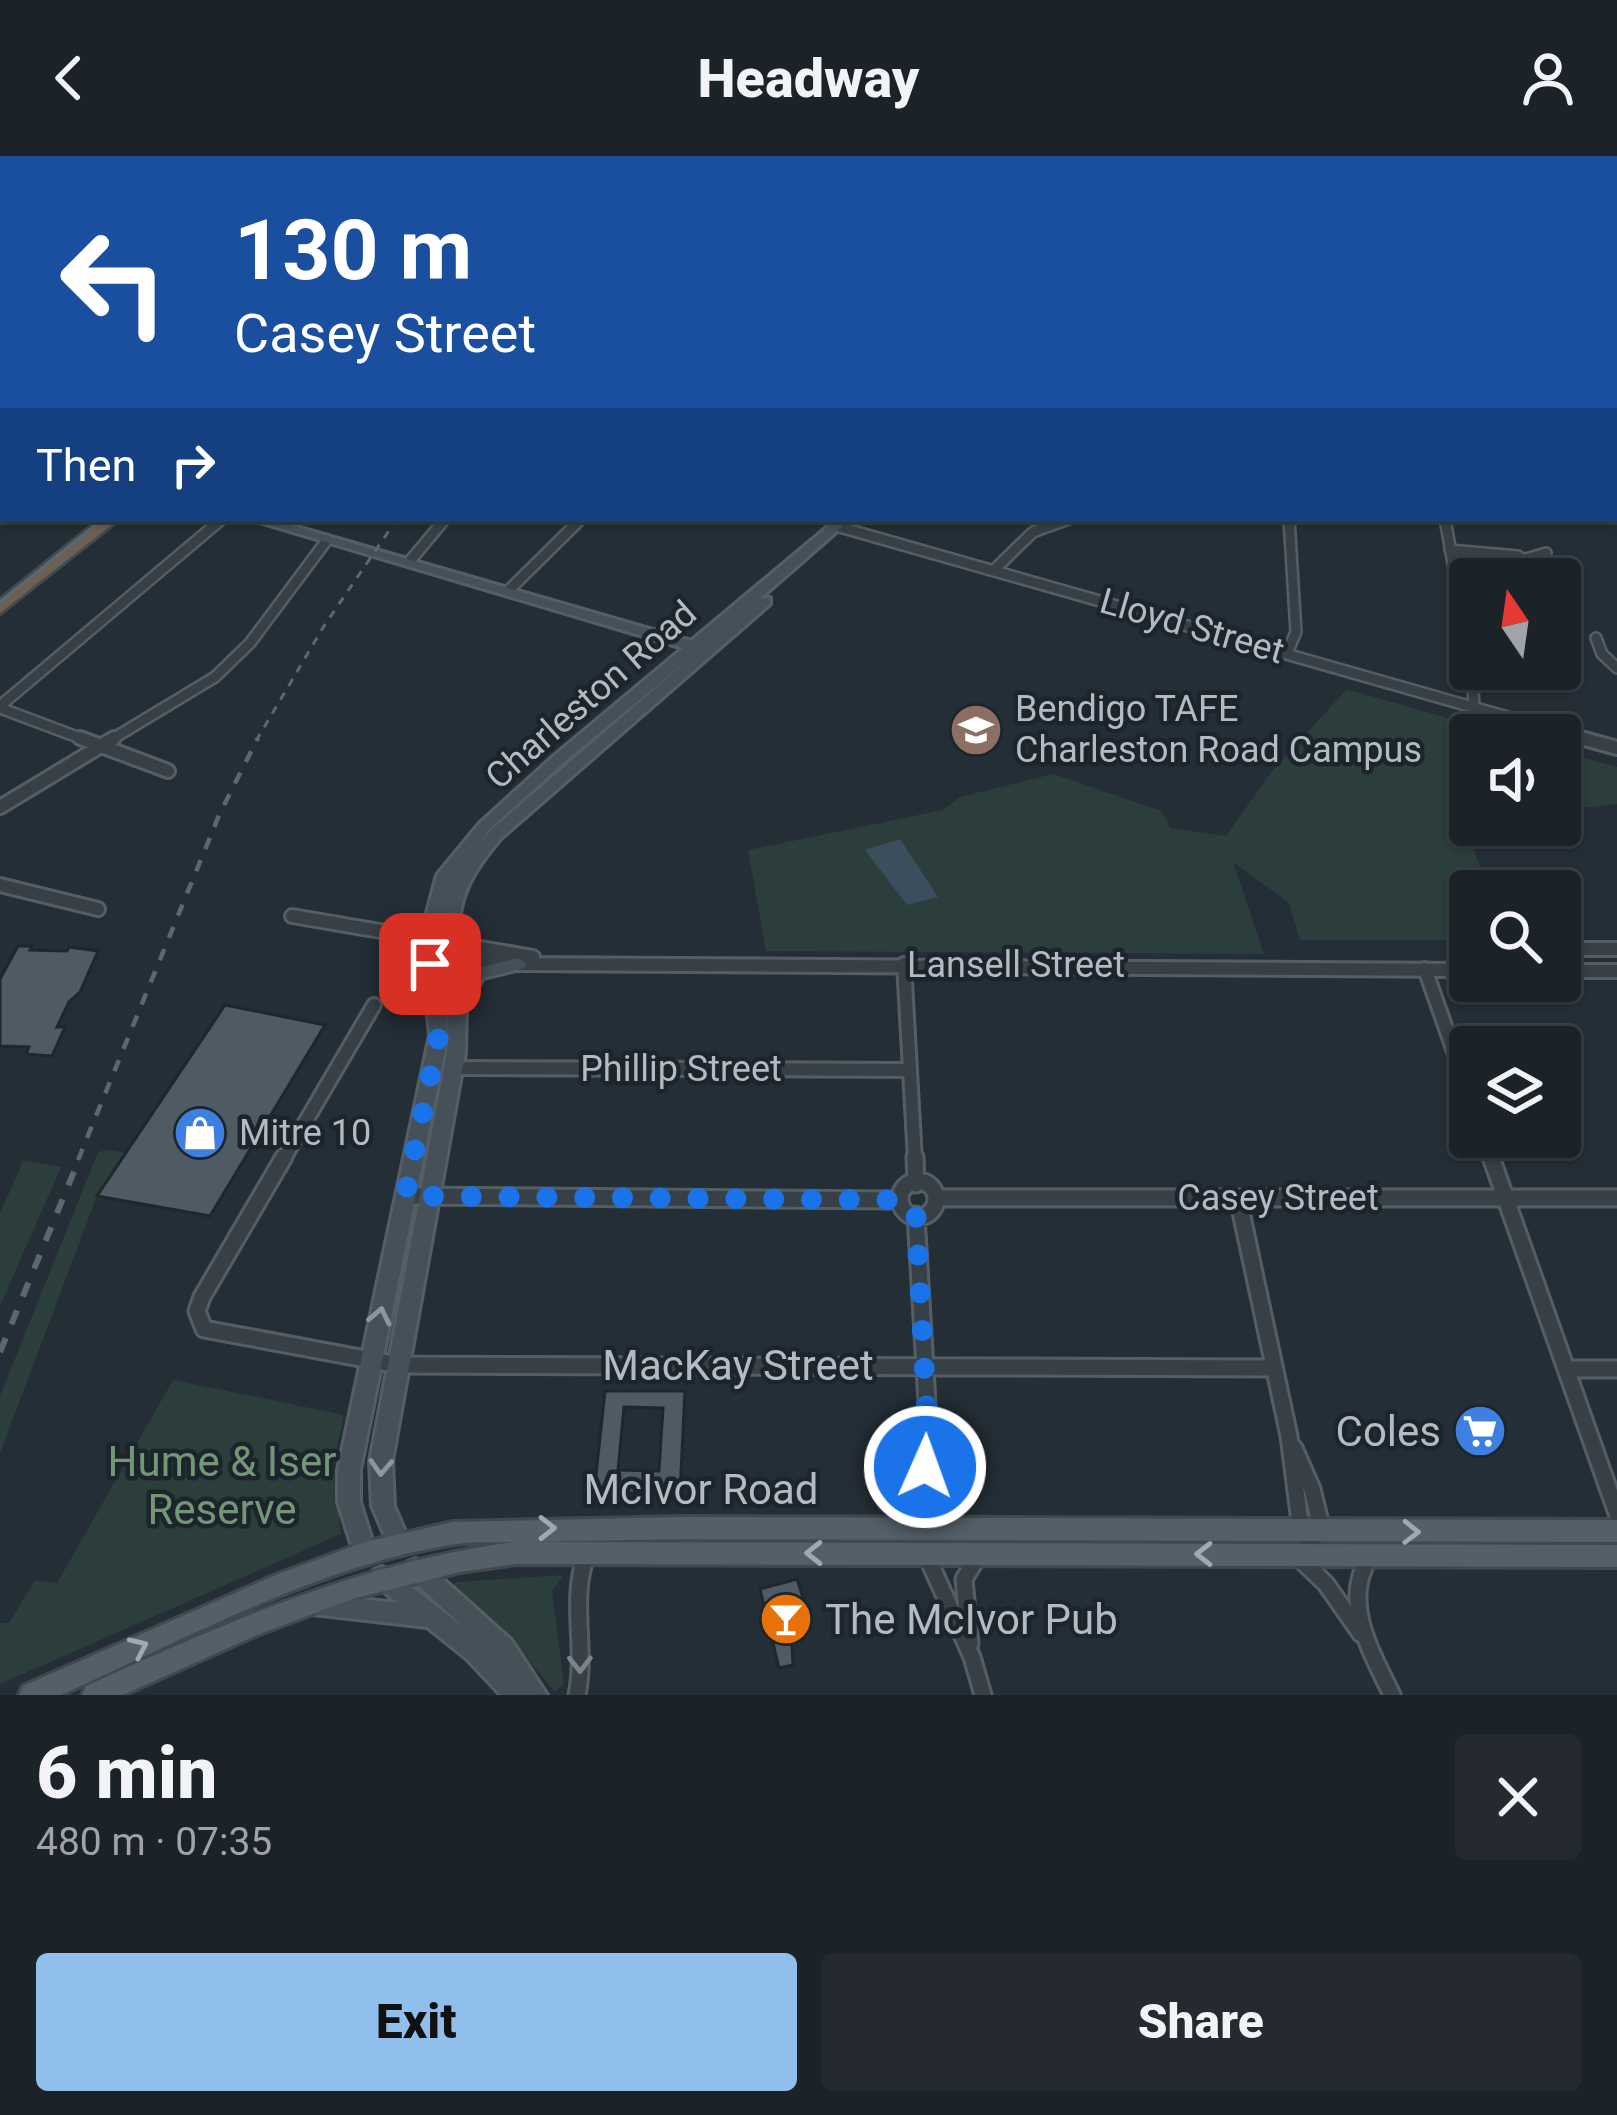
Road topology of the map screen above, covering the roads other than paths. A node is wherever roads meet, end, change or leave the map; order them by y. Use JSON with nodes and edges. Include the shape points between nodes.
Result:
{"nodes":[{"id":1,"x":92,"y":522,"type":"edge"},
{"id":2,"x":107,"y":522,"type":"edge"},
{"id":3,"x":218,"y":522,"type":"edge"},
{"id":4,"x":267,"y":522,"type":"edge"},
{"id":5,"x":287,"y":522,"type":"edge"},
{"id":6,"x":442,"y":522,"type":"edge"},
{"id":7,"x":578,"y":522,"type":"edge"},
{"id":8,"x":1061,"y":522,"type":"edge"},
{"id":9,"x":1289,"y":522,"type":"edge"},
{"id":10,"x":1445,"y":522,"type":"edge"},
{"id":11,"x":845,"y":523,"type":"edge"},
{"id":12,"x":330,"y":538,"type":"junction"},
{"id":13,"x":1450,"y":550,"type":"junction"},
{"id":14,"x":1546,"y":553,"type":"dead end"},
{"id":15,"x":1451,"y":558,"type":"edge"},
{"id":16,"x":1489,"y":558,"type":"edge"},
{"id":17,"x":1539,"y":558,"type":"edge"},
{"id":18,"x":410,"y":561,"type":"junction"},
{"id":19,"x":994,"y":570,"type":"junction"},
{"id":20,"x":508,"y":591,"type":"junction"},
{"id":21,"x":0,"y":594,"type":"edge"},
{"id":22,"x":0,"y":608,"type":"edge"},
{"id":23,"x":1596,"y":638,"type":"dead end"},
{"id":24,"x":700,"y":648,"type":"junction"},
{"id":25,"x":1287,"y":653,"type":"junction"},
{"id":26,"x":1617,"y":668,"type":"edge"},
{"id":27,"x":1473,"y":690,"type":"edge"},
{"id":28,"x":0,"y":707,"type":"edge"},
{"id":29,"x":1474,"y":708,"type":"junction"},
{"id":30,"x":101,"y":747,"type":"junction"},
{"id":31,"x":1617,"y":748,"type":"edge"},
{"id":32,"x":169,"y":771,"type":"dead end"},
{"id":33,"x":0,"y":808,"type":"edge"},
{"id":34,"x":0,"y":885,"type":"edge"},
{"id":35,"x":98,"y":908,"type":"dead end"},
{"id":36,"x":292,"y":916,"type":"dead end"},
{"id":37,"x":438,"y":945,"type":"junction"},
{"id":38,"x":1581,"y":949,"type":"edge"},
{"id":39,"x":1617,"y":949,"type":"edge"},
{"id":40,"x":580,"y":962,"type":"junction"},
{"id":41,"x":518,"y":964,"type":"junction"},
{"id":42,"x":904,"y":964,"type":"junction"},
{"id":43,"x":1425,"y":969,"type":"junction"},
{"id":44,"x":1449,"y":969,"type":"edge"},
{"id":45,"x":1581,"y":971,"type":"edge"},
{"id":46,"x":1617,"y":971,"type":"edge"},
{"id":47,"x":374,"y":1005,"type":"dead end"},
{"id":48,"x":457,"y":1007,"type":"junction"},
{"id":49,"x":1449,"y":1037,"type":"edge"},
{"id":50,"x":453,"y":1068,"type":"junction"},
{"id":51,"x":909,"y":1070,"type":"junction"},
{"id":52,"x":1491,"y":1158,"type":"edge"},
{"id":53,"x":916,"y":1184,"type":"junction"},
{"id":54,"x":416,"y":1196,"type":"junction"},
{"id":55,"x":938,"y":1198,"type":"junction"},
{"id":56,"x":1238,"y":1198,"type":"junction"},
{"id":57,"x":1505,"y":1198,"type":"junction"},
{"id":58,"x":1617,"y":1198,"type":"edge"},
{"id":59,"x":897,"y":1200,"type":"junction"},
{"id":60,"x":916,"y":1215,"type":"junction"},
{"id":61,"x":370,"y":1361,"type":"junction"},
{"id":62,"x":398,"y":1365,"type":"junction"},
{"id":63,"x":925,"y":1366,"type":"junction"},
{"id":64,"x":1274,"y":1368,"type":"junction"},
{"id":65,"x":1567,"y":1369,"type":"junction"},
{"id":66,"x":1617,"y":1369,"type":"edge"},
{"id":67,"x":928,"y":1437,"type":"junction"},
{"id":68,"x":1617,"y":1513,"type":"edge"},
{"id":69,"x":634,"y":1528,"type":"junction"},
{"id":70,"x":895,"y":1528,"type":"junction"},
{"id":71,"x":957,"y":1529,"type":"junction"},
{"id":72,"x":1617,"y":1531,"type":"edge"},
{"id":73,"x":984,"y":1541,"type":"junction"},
{"id":74,"x":399,"y":1543,"type":"junction"},
{"id":75,"x":1310,"y":1543,"type":"junction"},
{"id":76,"x":588,"y":1552,"type":"junction"},
{"id":77,"x":365,"y":1553,"type":"junction"},
{"id":78,"x":725,"y":1553,"type":"junction"},
{"id":79,"x":926,"y":1554,"type":"junction"},
{"id":80,"x":1372,"y":1555,"type":"junction"},
{"id":81,"x":1614,"y":1560,"type":"edge"},
{"id":82,"x":416,"y":1569,"type":"junction"},
{"id":83,"x":382,"y":1577,"type":"junction"},
{"id":84,"x":304,"y":1603,"type":"junction"},
{"id":85,"x":431,"y":1619,"type":"junction"},
{"id":86,"x":1369,"y":1645,"type":"junction"},
{"id":87,"x":972,"y":1657,"type":"junction"},
{"id":88,"x":505,"y":1691,"type":"edge"},
{"id":89,"x":32,"y":1695,"type":"edge"},
{"id":90,"x":95,"y":1695,"type":"edge"},
{"id":91,"x":536,"y":1695,"type":"edge"},
{"id":92,"x":577,"y":1695,"type":"edge"},
{"id":93,"x":983,"y":1695,"type":"edge"},
{"id":94,"x":1392,"y":1695,"type":"edge"}],
"edges":[{"from":1,"to":21,"type":"highway"},
{"from":2,"to":22,"type":"highway"},
{"from":3,"to":28,"type":"street"},
{"from":4,"to":12,"type":"street"},
{"from":5,"to":12,"type":"street"},
{"from":6,"to":18,"type":"street"},
{"from":7,"to":20,"type":"street"},
{"from":8,"to":19,"type":"street","via":[[1033,532]]},
{"from":9,"to":25,"type":"street","via":[[1296,637]]},
{"from":10,"to":13,"type":"street"},
{"from":11,"to":19,"type":"street","name":"Lloyd Street"},
{"from":11,"to":24,"type":"street","name":"Charleston Road"},
{"from":12,"to":18,"type":"street"},
{"from":12,"to":30,"type":"street","via":[[230,665]]},
{"from":13,"to":15,"type":"street"},
{"from":13,"to":16,"type":"street"},
{"from":14,"to":17,"type":"street"},
{"from":18,"to":20,"type":"street"},
{"from":19,"to":25,"type":"street","name":"Lloyd Street"},
{"from":20,"to":24,"type":"street"},
{"from":23,"to":26,"type":"street"},
{"from":24,"to":37,"type":"street","name":"Charleston Road","via":[[479,852]]},
{"from":25,"to":29,"type":"street","name":"Lloyd Street"},
{"from":27,"to":29,"type":"street"},
{"from":28,"to":30,"type":"street"},
{"from":29,"to":31,"type":"street","name":"Lloyd Street"},
{"from":30,"to":32,"type":"street"},
{"from":30,"to":33,"type":"street"},
{"from":34,"to":35,"type":"street"},
{"from":36,"to":37,"type":"street","name":"Lansell Street"},
{"from":37,"to":40,"type":"street","name":"Lansell Street"},
{"from":37,"to":41,"type":"street","name":"Lansell Street"},
{"from":37,"to":48,"type":"street"},
{"from":37,"to":54,"type":"street","via":[[439,1035]]},
{"from":38,"to":39,"type":"street"},
{"from":40,"to":41,"type":"street","name":"Lansell Street"},
{"from":40,"to":42,"type":"street","name":"Lansell Street"},
{"from":41,"to":48,"type":"street","via":[[477,974]]},
{"from":42,"to":43,"type":"street","name":"Lansell Street"},
{"from":42,"to":51,"type":"street"},
{"from":43,"to":44,"type":"street","name":"Lansell Street"},
{"from":43,"to":49,"type":"street"},
{"from":45,"to":46,"type":"street"},
{"from":47,"to":61,"type":"street","name":"MacKay Street","via":[[197,1311],[205,1329]]},
{"from":48,"to":50,"type":"street"},
{"from":50,"to":51,"type":"street","name":"Phillip Street"},
{"from":50,"to":54,"type":"street"},
{"from":51,"to":53,"type":"street"},
{"from":52,"to":57,"type":"street"},
{"from":53,"to":55,"type":"street"},
{"from":53,"to":59,"type":"street"},
{"from":54,"to":59,"type":"street"},
{"from":61,"to":54,"type":"street","one_way":true},
{"from":54,"to":62,"type":"street"},
{"from":55,"to":56,"type":"street","name":"Casey Street"},
{"from":55,"to":60,"type":"street","via":[[930,1212]]},
{"from":56,"to":57,"type":"street","name":"Casey Street"},
{"from":56,"to":64,"type":"street"},
{"from":57,"to":58,"type":"street","name":"Casey Street"},
{"from":57,"to":65,"type":"street"},
{"from":59,"to":60,"type":"street"},
{"from":60,"to":63,"type":"street"},
{"from":61,"to":62,"type":"street","name":"MacKay Street"},
{"from":61,"to":77,"type":"street","via":[[348,1487]]},
{"from":62,"to":63,"type":"street","name":"MacKay Street"},
{"from":62,"to":74,"type":"street","one_way":true,"via":[[380,1479]]},
{"from":63,"to":64,"type":"street","name":"MacKay Street"},
{"from":63,"to":67,"type":"street"},
{"from":64,"to":75,"type":"street","via":[[1292,1490]]},
{"from":65,"to":66,"type":"street"},
{"from":65,"to":68,"type":"street"},
{"from":67,"to":70,"type":"street","via":[[921,1497]]},
{"from":67,"to":71,"type":"street","via":[[940,1504]]},
{"from":69,"to":70,"type":"main road","name":"McIvor Road"},
{"from":74,"to":69,"type":"main road","name":"McIvor Road","one_way":true,"via":[[500,1528]]},
{"from":69,"to":78,"type":"main road","via":[[639,1542]]},
{"from":70,"to":71,"type":"main road","name":"McIvor Road"},
{"from":71,"to":73,"type":"main road","name":"McIvor Road"},
{"from":75,"to":72,"type":"main road","name":"McIvor Road","one_way":true},
{"from":73,"to":75,"type":"main road","name":"McIvor Road"},
{"from":75,"to":73,"type":"main road","name":"McIvor Road","one_way":true,"via":[[1080,1554]]},
{"from":73,"to":79,"type":"main road","name":"McIvor Road"},
{"from":73,"to":87,"type":"street","via":[[964,1580]]},
{"from":74,"to":77,"type":"main road","name":"McIvor Road"},
{"from":74,"to":82,"type":"main road"},
{"from":75,"to":80,"type":"main road","name":"McIvor Road"},
{"from":75,"to":86,"type":"street"},
{"from":76,"to":78,"type":"main road","name":"McIvor Road"},
{"from":76,"to":82,"type":"main road","name":"McIvor Road","via":[[516,1552]]},
{"from":76,"to":92,"type":"street","one_way":true,"via":[[575,1589]]},
{"from":77,"to":83,"type":"main road"},
{"from":89,"to":77,"type":"main road","name":"McIvor Road","one_way":true},
{"from":79,"to":78,"type":"main road","name":"McIvor Road","one_way":true},
{"from":79,"to":87,"type":"street"},
{"from":80,"to":81,"type":"main road","name":"McIvor Road"},
{"from":80,"to":86,"type":"street","via":[[1355,1578]]},
{"from":82,"to":83,"type":"main road","name":"McIvor Road"},
{"from":82,"to":91,"type":"street","via":[[503,1648]]},
{"from":83,"to":84,"type":"main road","name":"McIvor Road"},
{"from":83,"to":85,"type":"street"},
{"from":84,"to":85,"type":"street"},
{"from":84,"to":90,"type":"main road","name":"McIvor Road"},
{"from":85,"to":88,"type":"street","via":[[475,1651]]},
{"from":86,"to":94,"type":"street"},
{"from":87,"to":93,"type":"street"}]}
